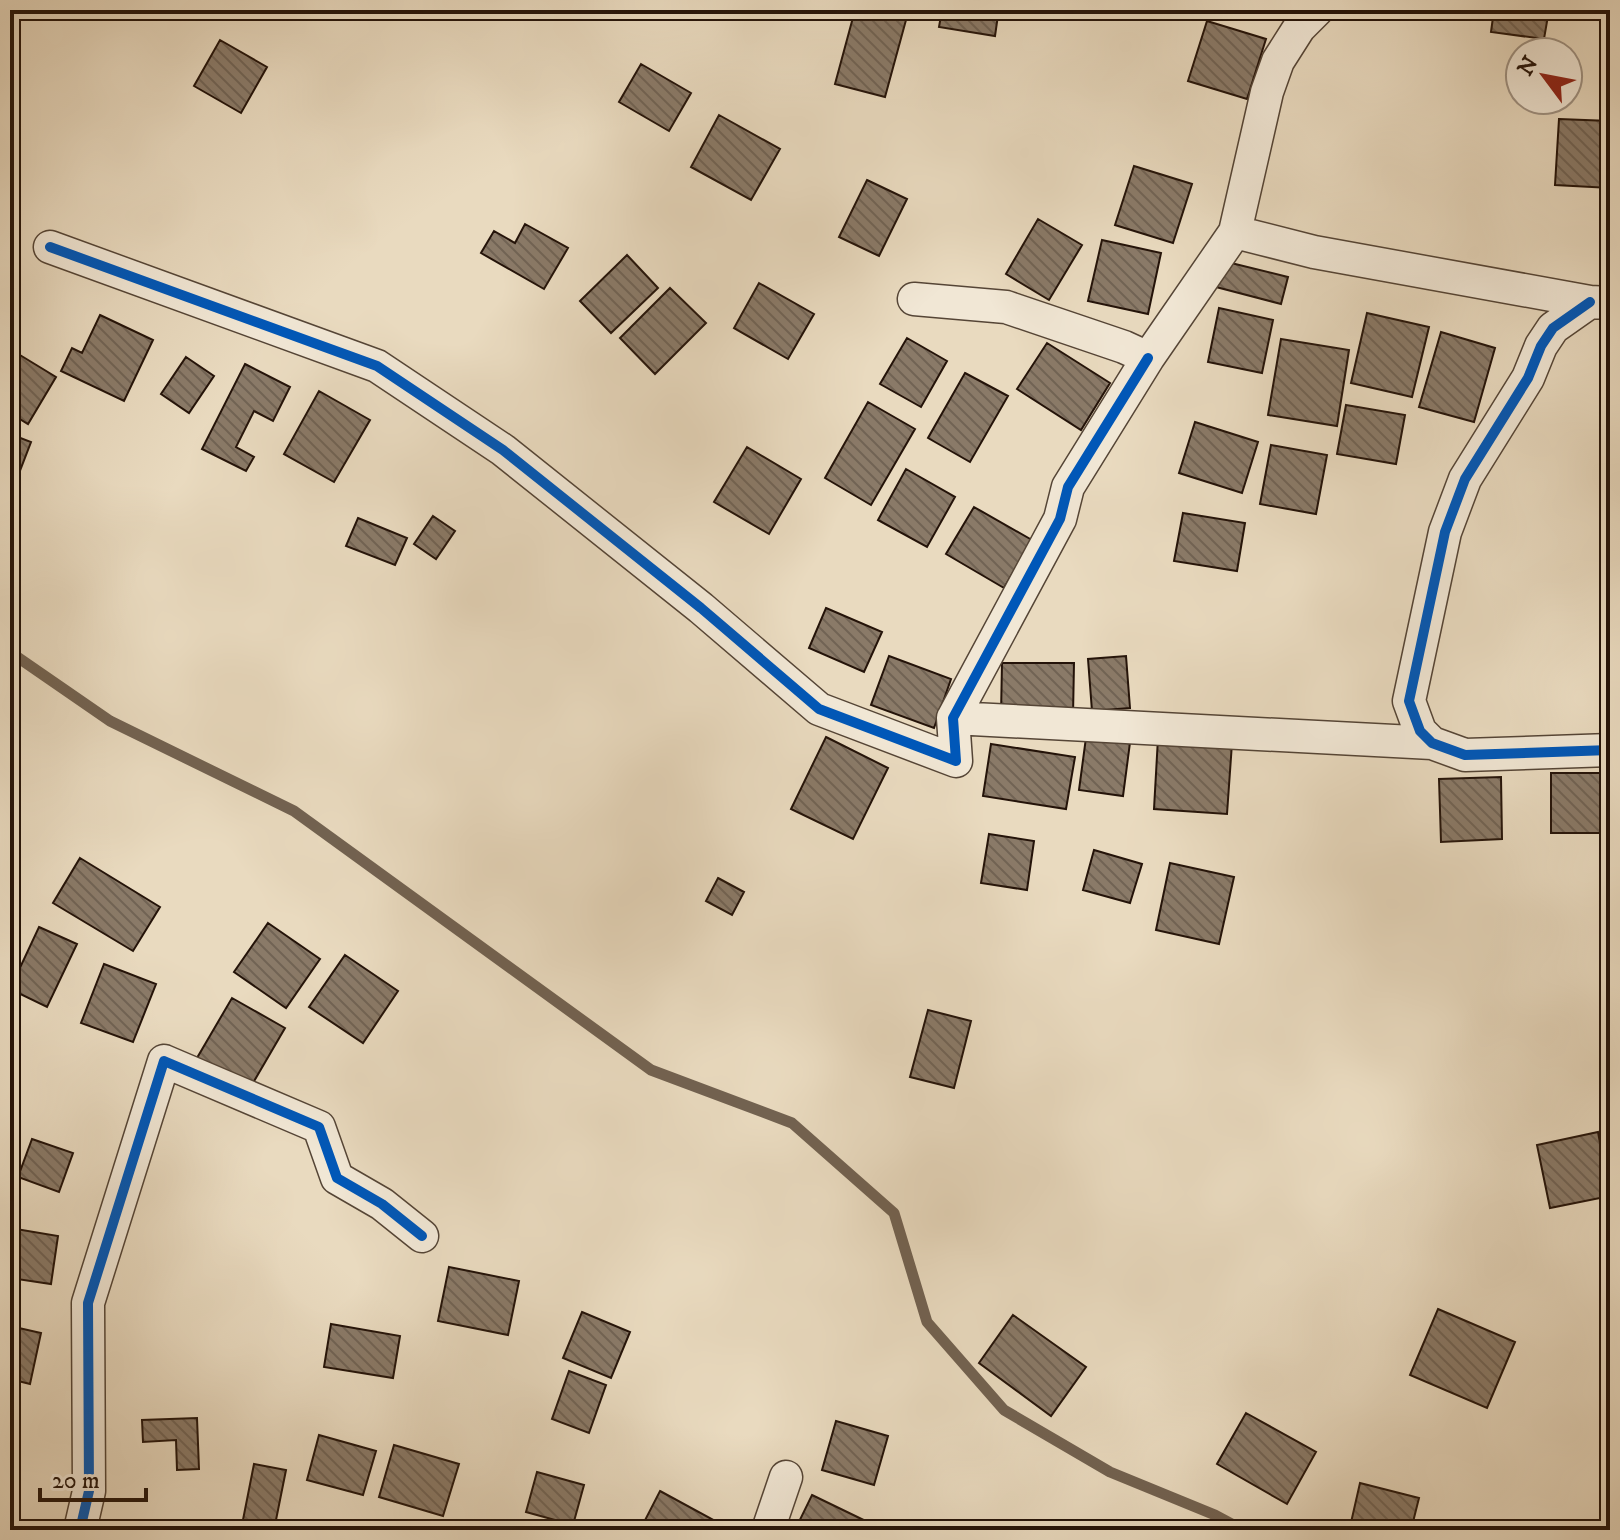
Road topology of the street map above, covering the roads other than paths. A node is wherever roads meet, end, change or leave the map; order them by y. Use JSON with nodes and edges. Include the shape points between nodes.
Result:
{"nodes":[{"id":1,"x":1317,"y":10,"type":"edge"},
{"id":2,"x":1235,"y":232,"type":"junction"},
{"id":3,"x":50,"y":247,"type":"dead end"},
{"id":4,"x":914,"y":299,"type":"dead end"},
{"id":5,"x":1600,"y":302,"type":"edge"},
{"id":6,"x":1148,"y":358,"type":"junction"},
{"id":7,"x":953,"y":718,"type":"junction"},
{"id":8,"x":1432,"y":743,"type":"junction"},
{"id":9,"x":1610,"y":750,"type":"edge"},
{"id":10,"x":422,"y":1236,"type":"dead end"},
{"id":11,"x":786,"y":1477,"type":"dead end"},
{"id":12,"x":80,"y":1530,"type":"edge"},
{"id":13,"x":768,"y":1530,"type":"edge"}],
"edges":[{"from":1,"to":2,"type":"street","via":[[1278,61]]},
{"from":2,"to":5,"type":"street","via":[[1314,252]]},
{"from":2,"to":6,"type":"street"},
{"from":3,"to":7,"type":"street","via":[[377,366],[503,450],[819,709],[956,761]]},
{"from":4,"to":6,"type":"street","via":[[1006,307]]},
{"from":5,"to":8,"type":"street","via":[[1553,328],[1465,479],[1445,532],[1409,701],[1420,731]]},
{"from":6,"to":7,"type":"street","via":[[1068,487],[1060,519]]},
{"from":7,"to":8,"type":"street"},
{"from":8,"to":9,"type":"street","via":[[1465,755]]},
{"from":10,"to":12,"type":"street","via":[[337,1178],[319,1127],[164,1061],[88,1303],[89,1491]]},
{"from":11,"to":13,"type":"street"}]}
